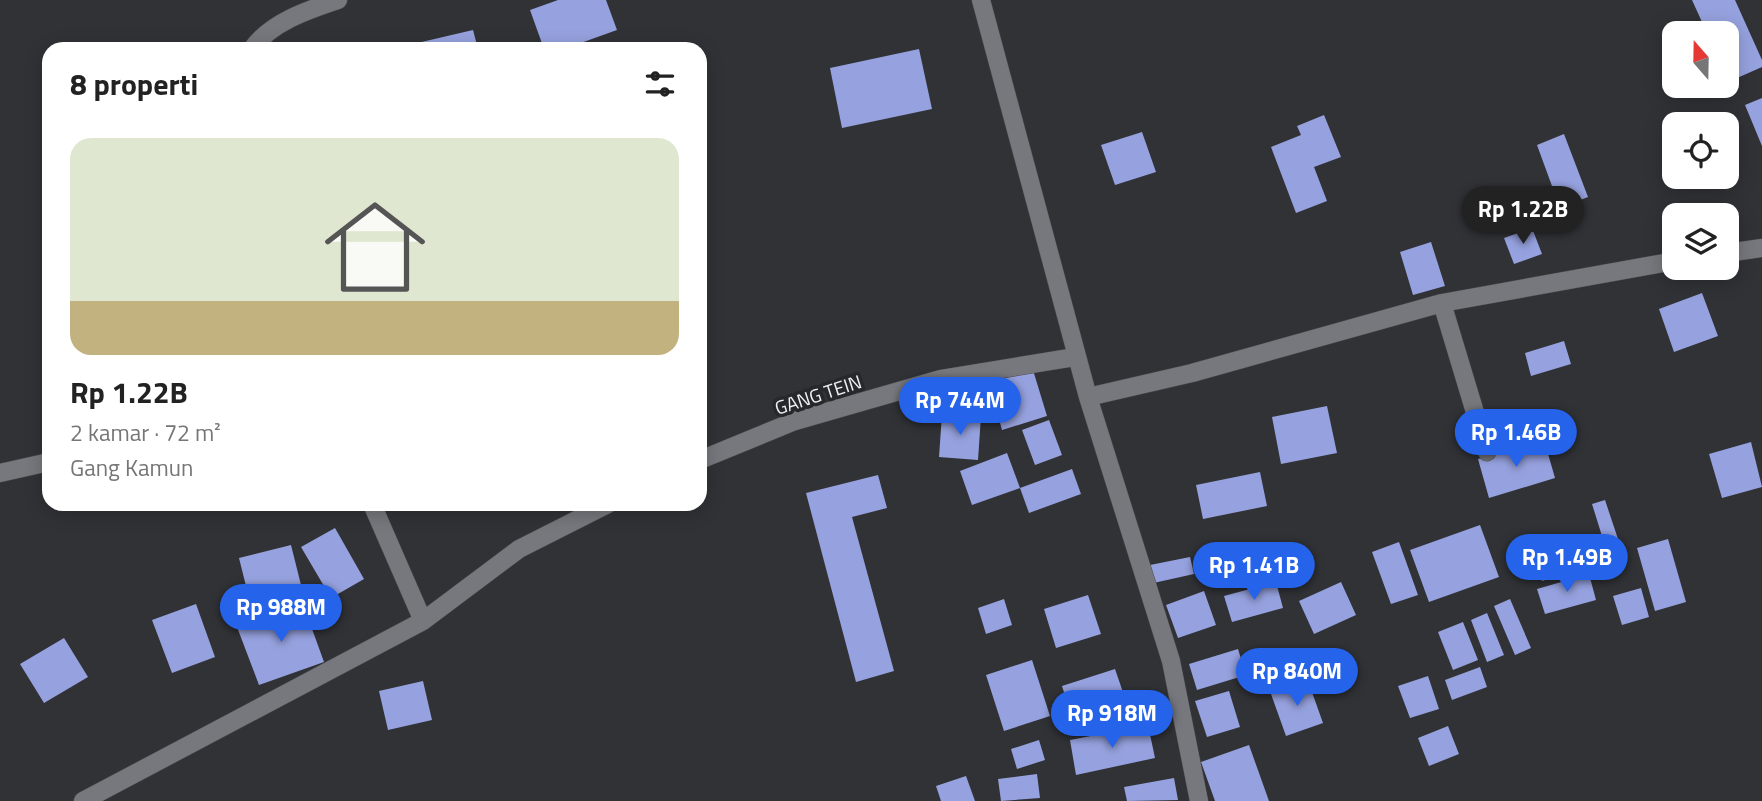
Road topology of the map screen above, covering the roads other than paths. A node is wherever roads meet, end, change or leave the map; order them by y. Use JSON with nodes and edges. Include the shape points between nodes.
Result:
{"nodes":[{"id":1,"x":338,"y":0,"type":"edge"},
{"id":2,"x":981,"y":0,"type":"edge"},
{"id":3,"x":257,"y":42,"type":"edge"},
{"id":4,"x":1762,"y":248,"type":"edge"},
{"id":5,"x":1739,"y":251,"type":"edge"},
{"id":6,"x":1662,"y":263,"type":"edge"},
{"id":7,"x":1442,"y":303,"type":"junction"},
{"id":8,"x":1075,"y":357,"type":"junction"},
{"id":9,"x":1088,"y":397,"type":"junction"},
{"id":10,"x":1487,"y":452,"type":"dead end"},
{"id":11,"x":707,"y":457,"type":"edge"},
{"id":12,"x":42,"y":464,"type":"edge"},
{"id":13,"x":0,"y":473,"type":"edge"},
{"id":14,"x":375,"y":511,"type":"edge"},
{"id":15,"x":594,"y":511,"type":"edge"},
{"id":16,"x":423,"y":621,"type":"junction"},
{"id":17,"x":83,"y":801,"type":"edge"},
{"id":18,"x":1199,"y":801,"type":"edge"}],
"edges":[{"from":1,"to":3,"type":"street","via":[[279,24]]},
{"from":2,"to":8,"type":"street"},
{"from":4,"to":5,"type":"street"},
{"from":6,"to":7,"type":"street"},
{"from":7,"to":9,"type":"street"},
{"from":7,"to":10,"type":"street"},
{"from":8,"to":9,"type":"street"},
{"from":8,"to":11,"type":"street","name":"GANG TEIN","via":[[941,379],[795,421]]},
{"from":9,"to":18,"type":"street","via":[[1171,661]]},
{"from":12,"to":13,"type":"street"},
{"from":14,"to":16,"type":"street"},
{"from":15,"to":16,"type":"street","via":[[519,549]]},
{"from":16,"to":17,"type":"street"}]}
